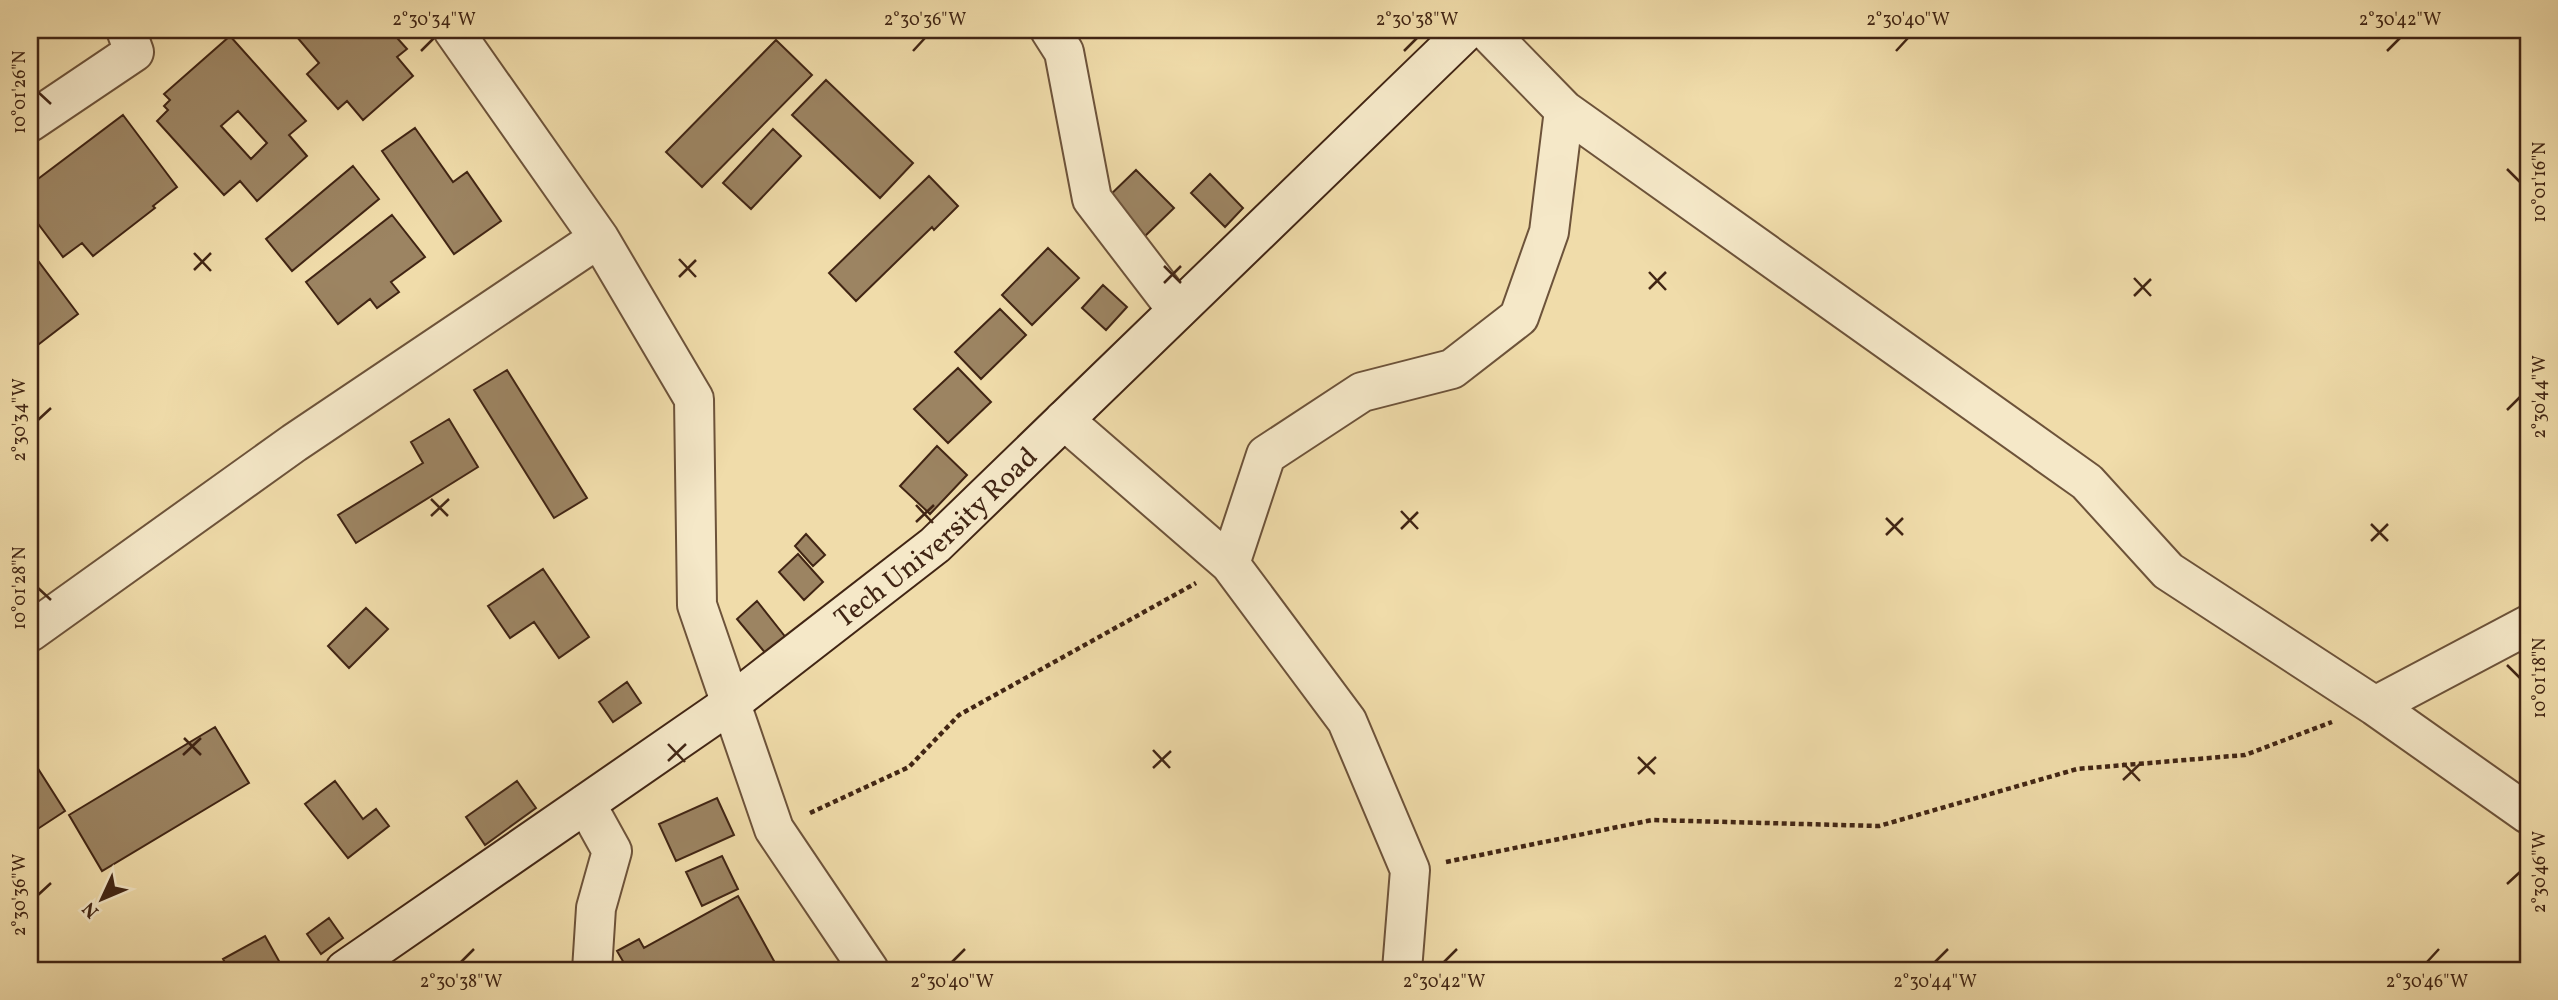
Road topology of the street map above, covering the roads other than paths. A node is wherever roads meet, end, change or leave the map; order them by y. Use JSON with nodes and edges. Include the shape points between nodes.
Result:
{"nodes":[{"id":1,"x":126,"y":30,"type":"edge"},
{"id":2,"x":453,"y":30,"type":"edge"},
{"id":3,"x":1050,"y":30,"type":"edge"},
{"id":4,"x":1467,"y":30,"type":"edge"},
{"id":5,"x":1486,"y":30,"type":"edge"},
{"id":6,"x":1564,"y":110,"type":"junction"},
{"id":7,"x":30,"y":122,"type":"edge"},
{"id":8,"x":599,"y":238,"type":"junction"},
{"id":9,"x":1178,"y":310,"type":"junction"},
{"id":10,"x":1064,"y":420,"type":"junction"},
{"id":11,"x":1230,"y":564,"type":"junction"},
{"id":12,"x":2528,"y":625,"type":"edge"},
{"id":13,"x":30,"y":632,"type":"edge"},
{"id":14,"x":730,"y":704,"type":"junction"},
{"id":15,"x":2375,"y":706,"type":"junction"},
{"id":16,"x":586,"y":804,"type":"junction"},
{"id":17,"x":2528,"y":814,"type":"edge"},
{"id":18,"x":345,"y":970,"type":"edge"},
{"id":19,"x":592,"y":970,"type":"edge"},
{"id":20,"x":869,"y":970,"type":"edge"},
{"id":21,"x":1402,"y":970,"type":"edge"}],
"edges":[{"from":1,"to":7,"type":"street","via":[[134,52]]},
{"from":2,"to":8,"type":"street"},
{"from":3,"to":9,"type":"street","via":[[1063,52],[1092,199]]},
{"from":4,"to":9,"type":"street","name":"Tech University Road"},
{"from":5,"to":6,"type":"street"},
{"from":6,"to":11,"type":"street","via":[[1549,232],[1519,317],[1452,369],[1362,392],[1266,455]]},
{"from":6,"to":15,"type":"street","via":[[2087,482],[2168,571]]},
{"from":8,"to":13,"type":"street","via":[[294,443]]},
{"from":8,"to":14,"type":"street","via":[[694,399],[696,605]]},
{"from":9,"to":10,"type":"street","name":"Tech University Road"},
{"from":10,"to":11,"type":"street"},
{"from":10,"to":14,"type":"street","name":"Tech University Road","via":[[935,545]]},
{"from":11,"to":21,"type":"street","via":[[1348,721],[1410,870]]},
{"from":12,"to":15,"type":"street"},
{"from":14,"to":16,"type":"street","name":"Tech University Road"},
{"from":14,"to":20,"type":"street","via":[[774,829]]},
{"from":15,"to":17,"type":"street"},
{"from":16,"to":18,"type":"street","name":"Tech University Road"},
{"from":16,"to":19,"type":"street","via":[[612,851],[596,908]]}]}
